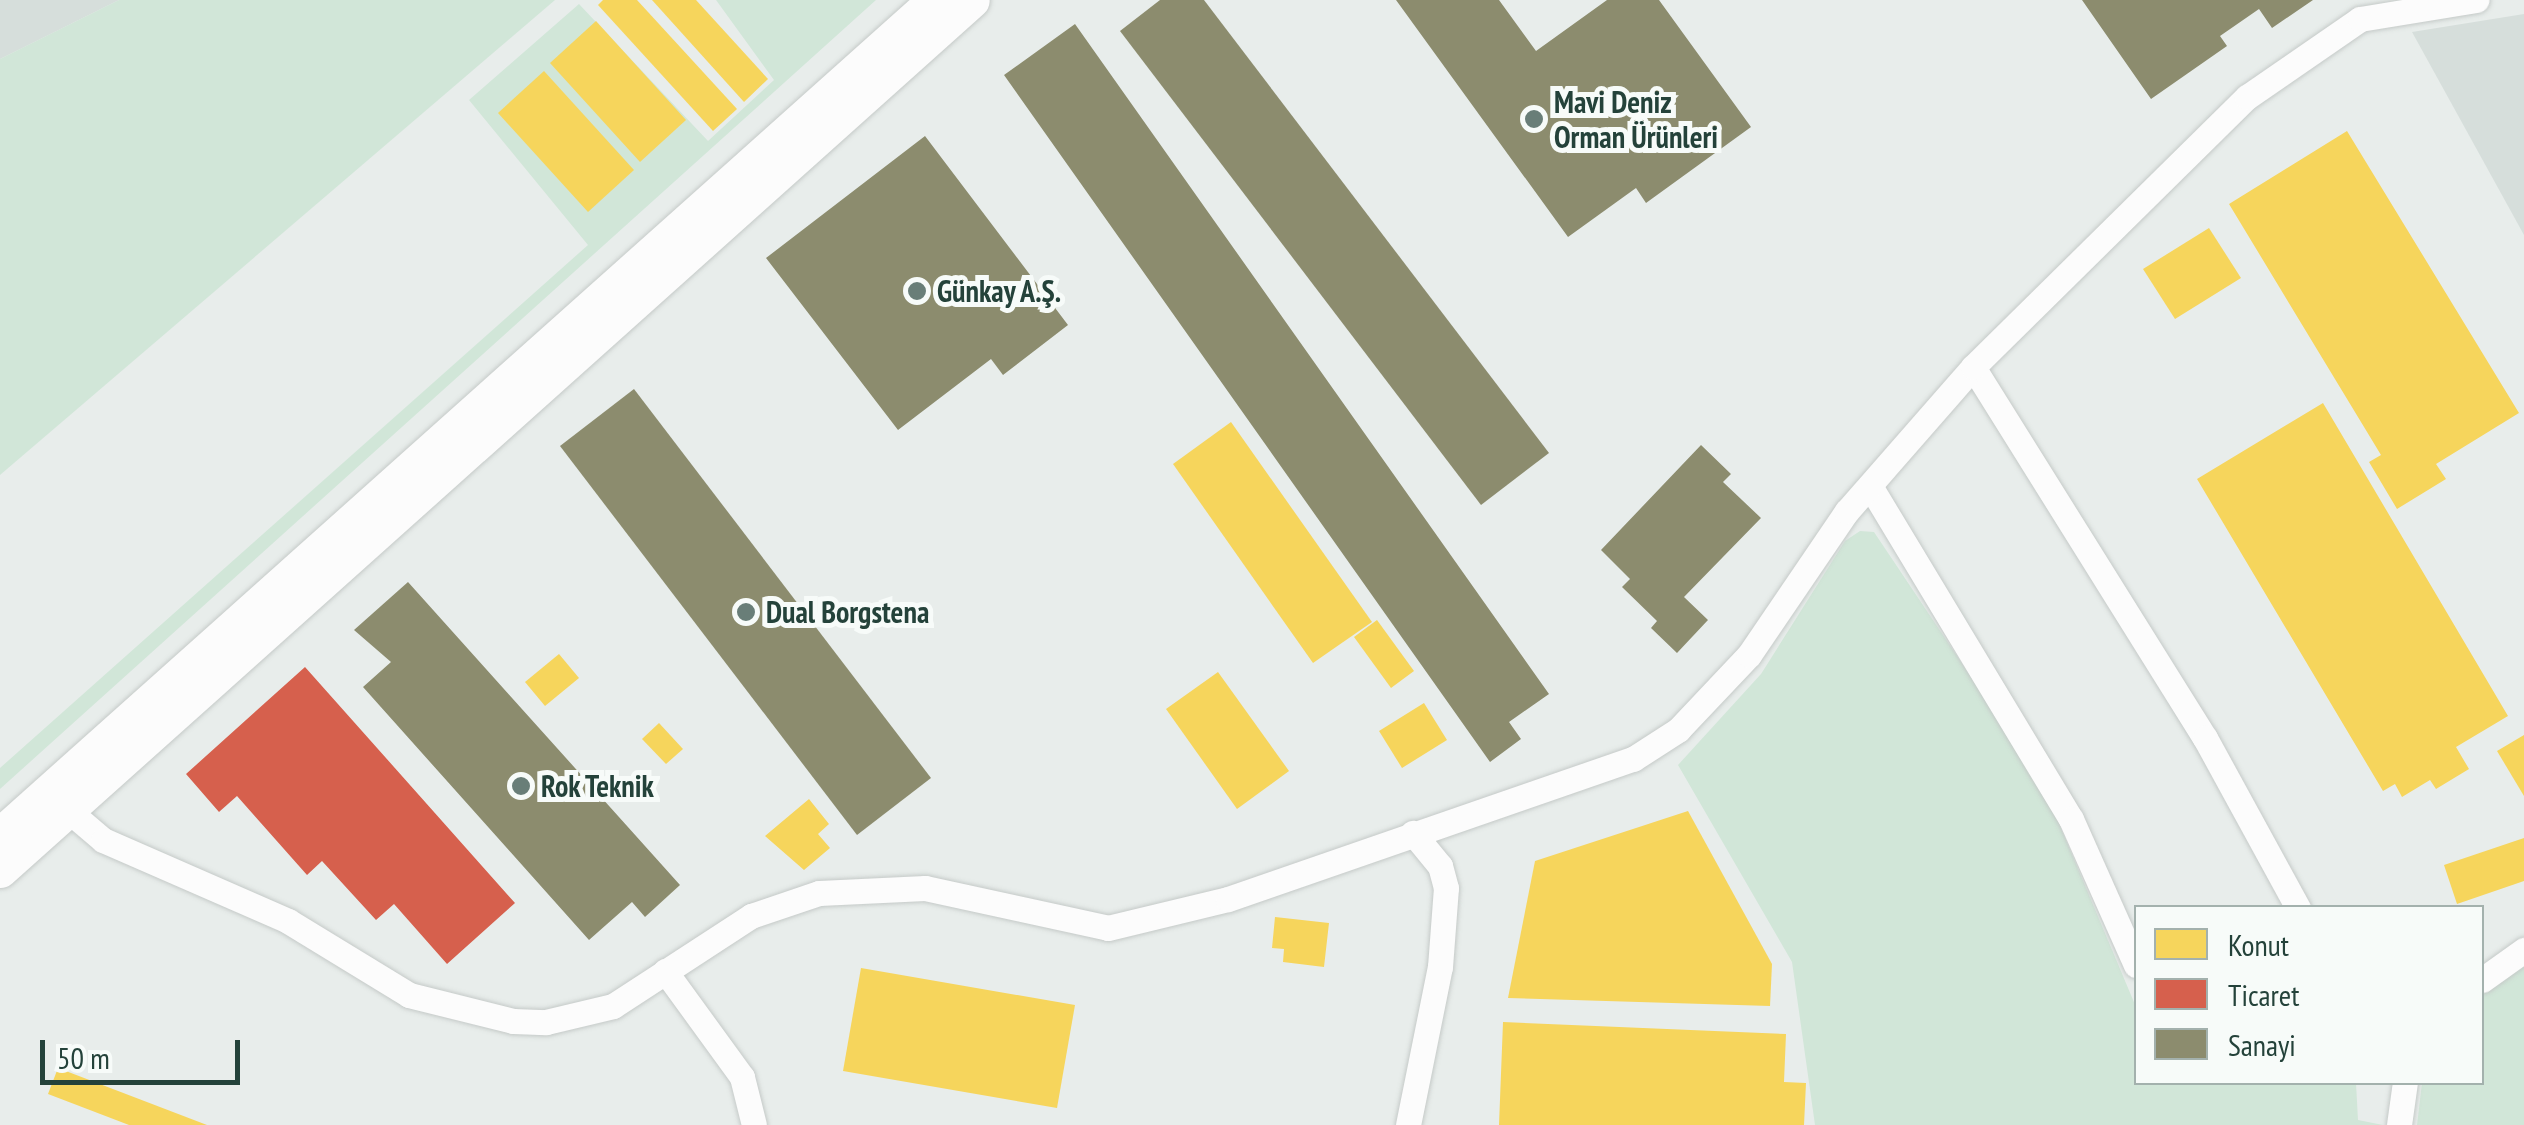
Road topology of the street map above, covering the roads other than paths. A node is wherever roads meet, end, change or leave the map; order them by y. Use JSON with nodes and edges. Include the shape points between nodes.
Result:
{"nodes":[{"id":1,"x":934,"y":0,"type":"edge"},
{"id":2,"x":972,"y":0,"type":"edge"},
{"id":3,"x":2476,"y":0,"type":"edge"},
{"id":4,"x":2378,"y":7,"type":"edge"},
{"id":5,"x":1973,"y":367,"type":"junction"},
{"id":6,"x":1870,"y":486,"type":"junction"},
{"id":7,"x":57,"y":802,"type":"junction"},
{"id":8,"x":1412,"y":833,"type":"junction"},
{"id":9,"x":0,"y":835,"type":"edge"},
{"id":10,"x":0,"y":870,"type":"edge"},
{"id":11,"x":2296,"y":905,"type":"edge"},
{"id":12,"x":2524,"y":950,"type":"edge"},
{"id":13,"x":2134,"y":961,"type":"edge"},
{"id":14,"x":666,"y":971,"type":"junction"},
{"id":15,"x":2484,"y":979,"type":"edge"},
{"id":16,"x":2401,"y":1085,"type":"edge"},
{"id":17,"x":754,"y":1125,"type":"edge"},
{"id":18,"x":1408,"y":1125,"type":"edge"},
{"id":19,"x":2399,"y":1125,"type":"edge"}],
"edges":[{"from":1,"to":7,"type":"main road"},
{"from":2,"to":7,"type":"main road"},
{"from":3,"to":4,"type":"street"},
{"from":4,"to":5,"type":"street","via":[[2247,97]]},
{"from":5,"to":6,"type":"street"},
{"from":5,"to":11,"type":"street","via":[[2206,738]]},
{"from":6,"to":8,"type":"street","via":[[1749,655],[1678,730],[1632,759]]},
{"from":6,"to":13,"type":"street","via":[[2071,819]]},
{"from":7,"to":9,"type":"main road"},
{"from":7,"to":10,"type":"main road"},
{"from":7,"to":14,"type":"street","via":[[103,840],[288,921],[409,994],[445,1008],[513,1021],[577,1017],[613,1006]]},
{"from":8,"to":14,"type":"street","via":[[1228,899],[1108,928],[925,888],[818,892],[752,916]]},
{"from":8,"to":18,"type":"street","via":[[1440,866],[1446,888],[1440,967]]},
{"from":12,"to":15,"type":"street"},
{"from":14,"to":17,"type":"street","via":[[742,1077]]},
{"from":16,"to":19,"type":"street"}]}
